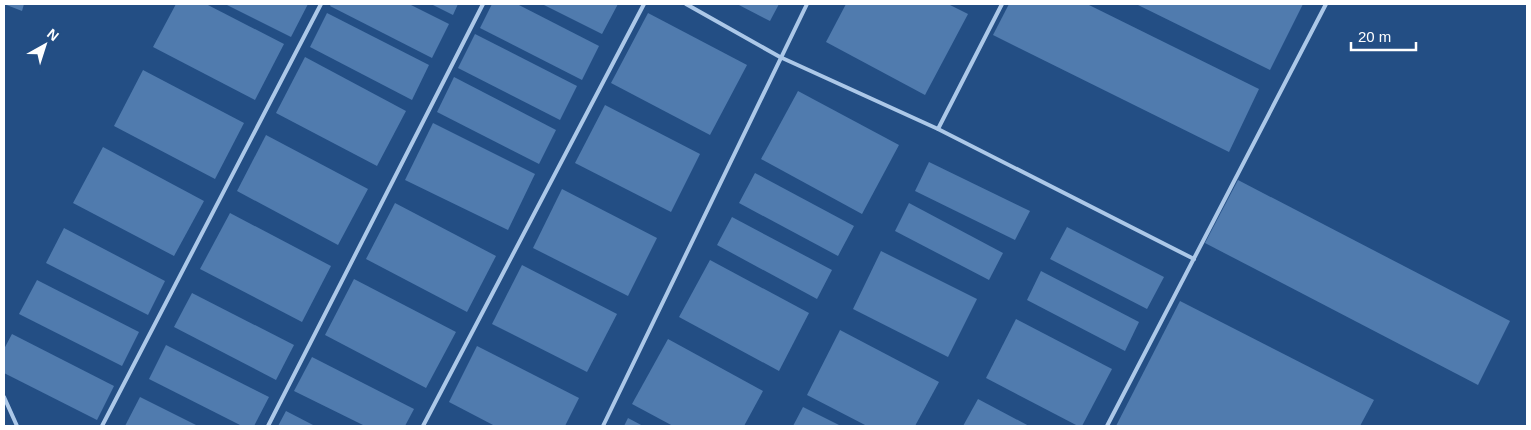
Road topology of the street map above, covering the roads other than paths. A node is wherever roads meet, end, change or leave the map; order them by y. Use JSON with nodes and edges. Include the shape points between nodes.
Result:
{"nodes":[{"id":1,"x":322,"y":4,"type":"edge"},
{"id":2,"x":483,"y":4,"type":"edge"},
{"id":3,"x":644,"y":4,"type":"edge"},
{"id":4,"x":686,"y":4,"type":"edge"},
{"id":5,"x":807,"y":4,"type":"edge"},
{"id":6,"x":1002,"y":4,"type":"edge"},
{"id":7,"x":1326,"y":4,"type":"edge"},
{"id":8,"x":780,"y":57,"type":"junction"},
{"id":9,"x":938,"y":129,"type":"junction"},
{"id":10,"x":1194,"y":259,"type":"junction"},
{"id":11,"x":4,"y":397,"type":"edge"},
{"id":12,"x":17,"y":426,"type":"edge"},
{"id":13,"x":102,"y":426,"type":"edge"},
{"id":14,"x":268,"y":426,"type":"edge"},
{"id":15,"x":423,"y":426,"type":"edge"},
{"id":16,"x":603,"y":426,"type":"edge"},
{"id":17,"x":1107,"y":426,"type":"edge"}],
"edges":[{"from":1,"to":13,"type":"lane"},
{"from":2,"to":14,"type":"lane"},
{"from":3,"to":15,"type":"lane"},
{"from":4,"to":8,"type":"lane"},
{"from":5,"to":8,"type":"lane"},
{"from":6,"to":9,"type":"lane"},
{"from":7,"to":10,"type":"lane"},
{"from":8,"to":9,"type":"lane"},
{"from":8,"to":16,"type":"lane"},
{"from":9,"to":10,"type":"lane"},
{"from":10,"to":17,"type":"lane"},
{"from":11,"to":12,"type":"lane"}]}
